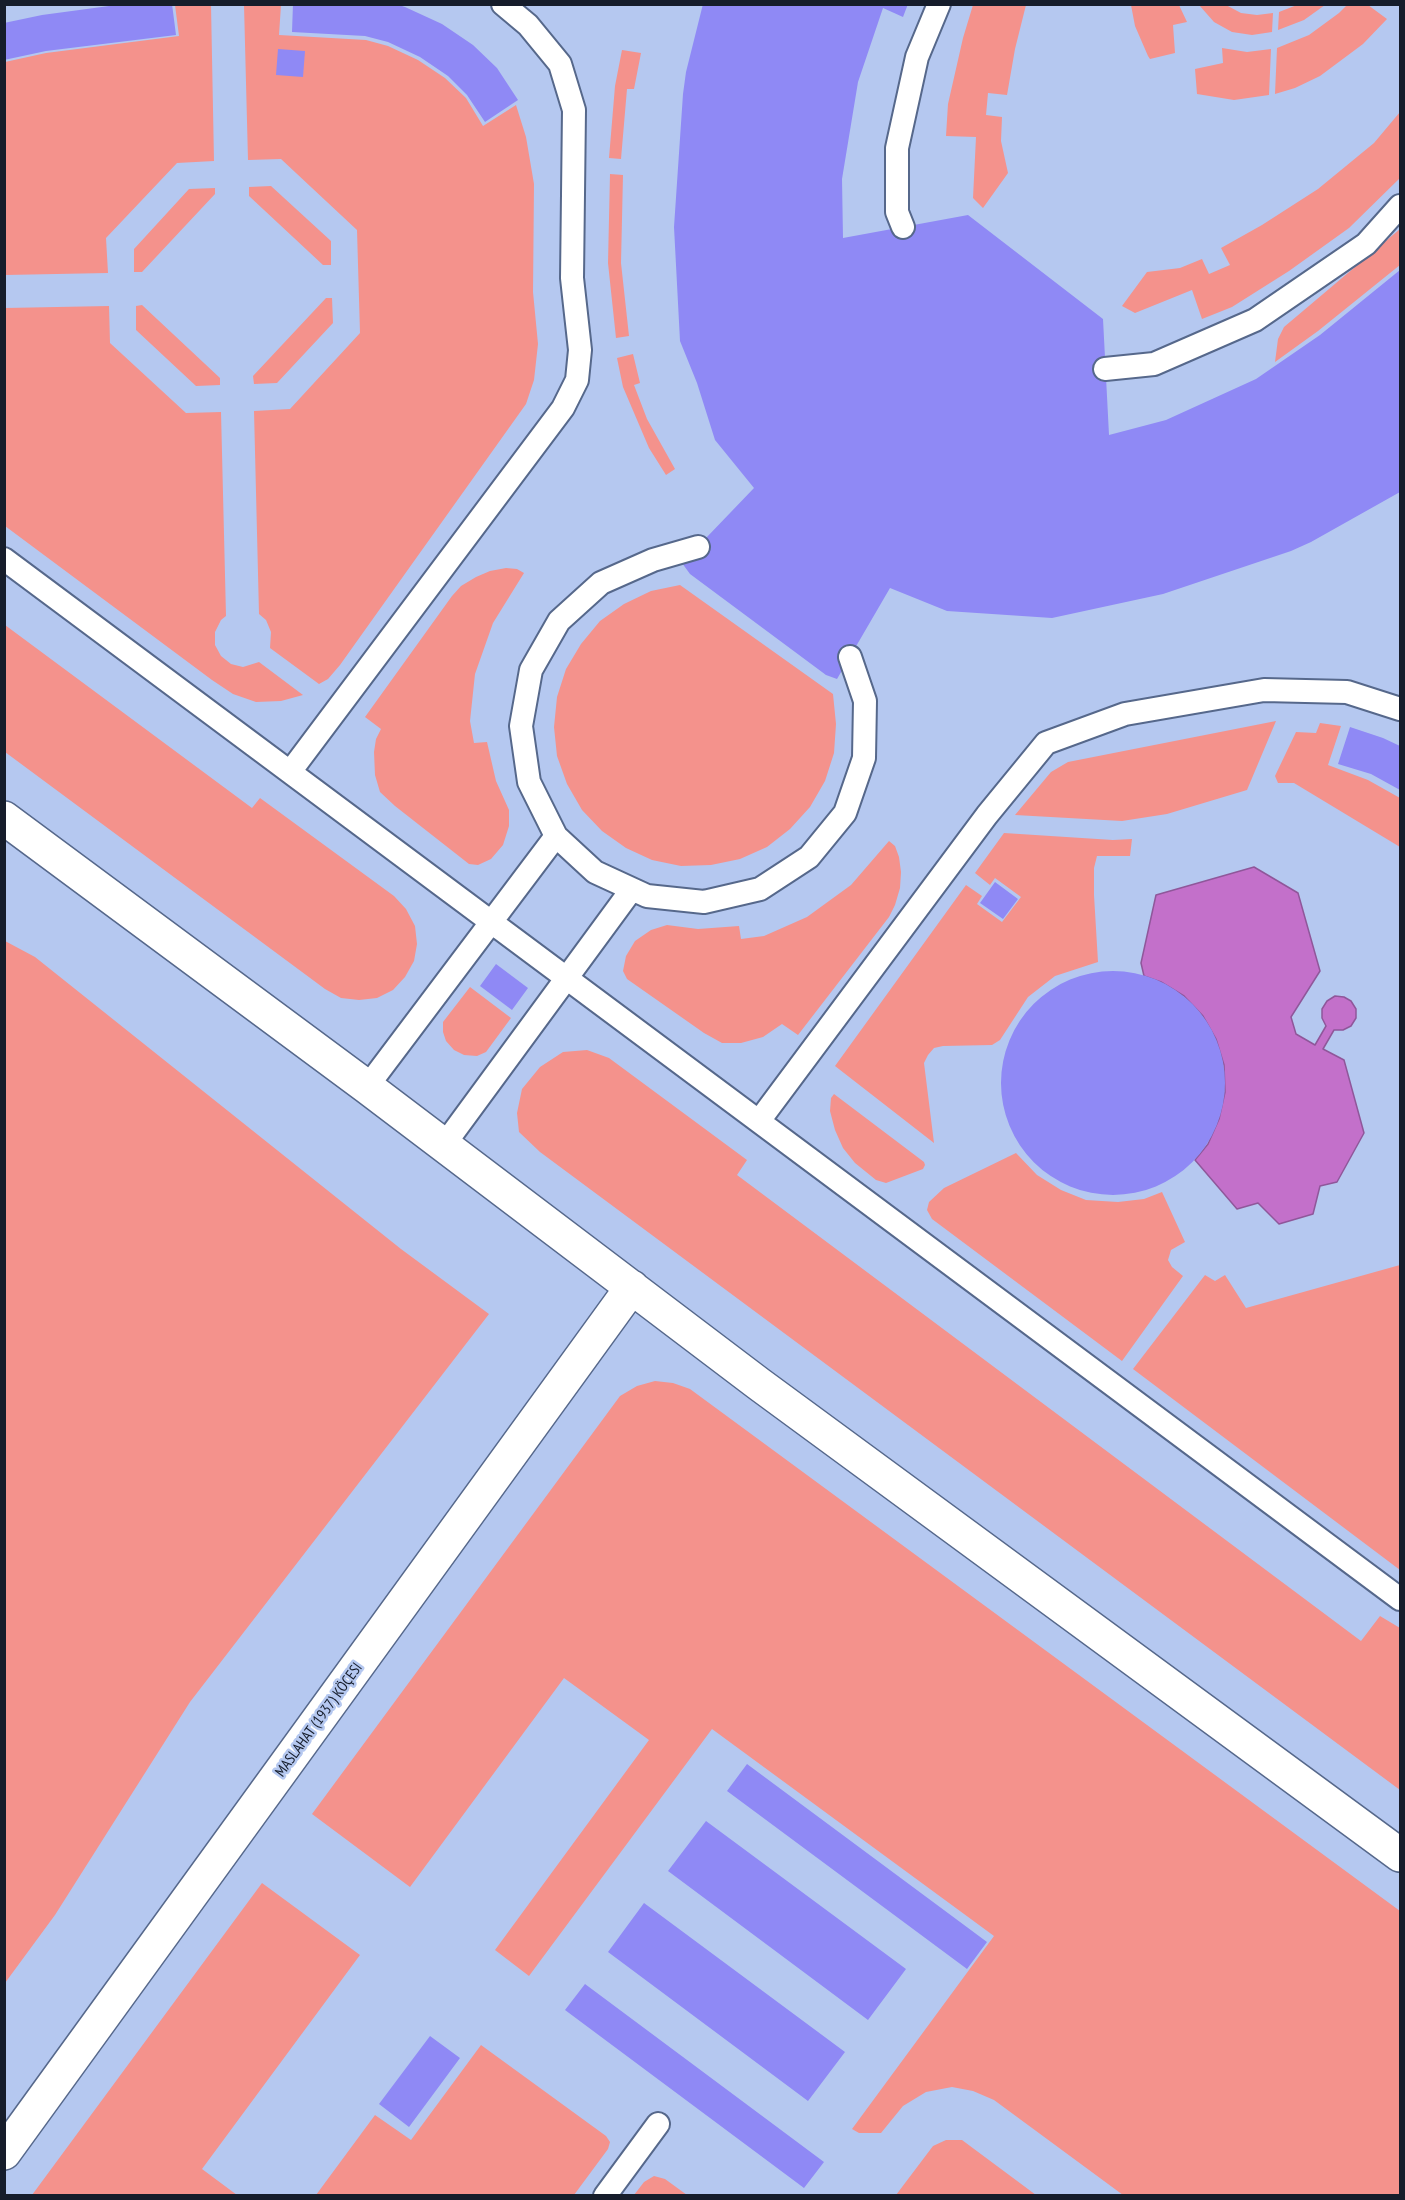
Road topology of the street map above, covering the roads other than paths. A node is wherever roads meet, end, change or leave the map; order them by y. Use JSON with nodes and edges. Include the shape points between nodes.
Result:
{"nodes":[{"id":1,"x":503,"y":4,"type":"edge"},
{"id":2,"x":939,"y":4,"type":"edge"},
{"id":3,"x":1401,"y":206,"type":"edge"},
{"id":4,"x":903,"y":227,"type":"dead end"},
{"id":5,"x":1106,"y":369,"type":"dead end"},
{"id":6,"x":698,"y":547,"type":"dead end"},
{"id":7,"x":4,"y":559,"type":"edge"},
{"id":8,"x":850,"y":657,"type":"dead end"},
{"id":9,"x":1401,"y":709,"type":"edge"},
{"id":10,"x":290,"y":772,"type":"junction"},
{"id":11,"x":4,"y":818,"type":"edge"},
{"id":12,"x":556,"y":836,"type":"junction"},
{"id":13,"x":632,"y":889,"type":"junction"},
{"id":14,"x":367,"y":1087,"type":"junction"},
{"id":15,"x":759,"y":1121,"type":"junction"},
{"id":16,"x":444,"y":1145,"type":"junction"},
{"id":17,"x":632,"y":1287,"type":"junction"},
{"id":18,"x":1401,"y":1599,"type":"edge"},
{"id":19,"x":1401,"y":1856,"type":"edge"},
{"id":20,"x":658,"y":2124,"type":"dead end"},
{"id":21,"x":4,"y":2153,"type":"edge"},
{"id":22,"x":605,"y":2196,"type":"edge"}],
"edges":[{"from":1,"to":10,"type":"lane","via":[[528,25],[560,64],[574,110],[572,278],[580,350],[577,380],[563,408]]},
{"from":2,"to":4,"type":"lane","via":[[917,57],[897,148],[897,212]]},
{"from":3,"to":5,"type":"lane","via":[[1365,244],[1255,320],[1155,364]]},
{"from":6,"to":12,"type":"lane","via":[[601,583],[559,621],[531,670],[520,726],[529,782]]},
{"from":7,"to":10,"type":"lane"},
{"from":8,"to":13,"type":"lane","via":[[865,701],[864,758],[845,813],[809,857],[760,889],[704,902],[647,896]]},
{"from":9,"to":15,"type":"lane","via":[[1347,692],[1264,690],[1125,714],[1046,743],[987,814]]},
{"from":10,"to":15,"type":"lane"},
{"from":11,"to":14,"type":"street"},
{"from":12,"to":13,"type":"lane","via":[[595,872]]},
{"from":12,"to":14,"type":"lane"},
{"from":13,"to":16,"type":"lane"},
{"from":14,"to":16,"type":"street"},
{"from":15,"to":18,"type":"lane"},
{"from":16,"to":17,"type":"street"},
{"from":17,"to":19,"type":"street"},
{"from":17,"to":21,"type":"street","name":"MASLAHAT (1937) KÖÇESI"},
{"from":20,"to":22,"type":"lane"}]}
